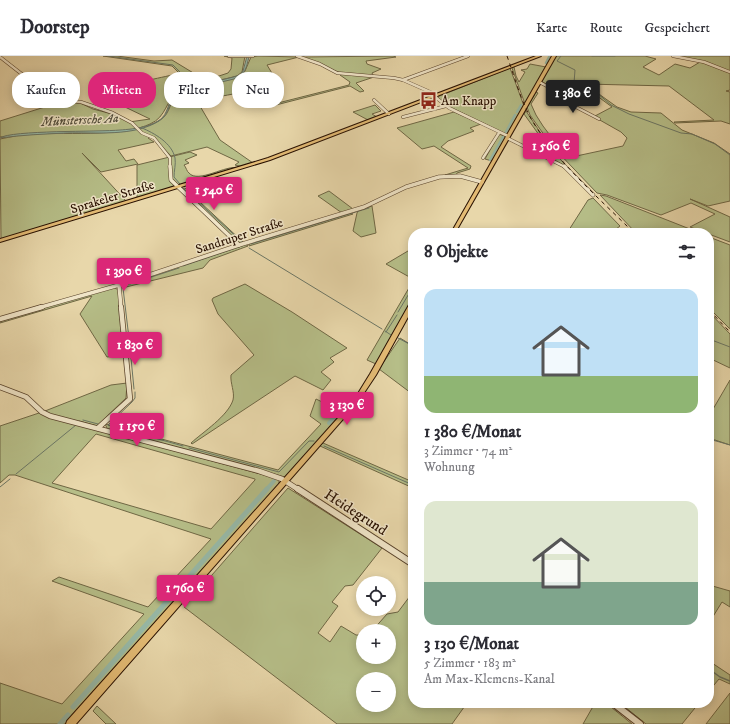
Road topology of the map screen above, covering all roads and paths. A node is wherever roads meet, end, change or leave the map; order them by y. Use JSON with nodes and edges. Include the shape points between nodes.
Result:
{"nodes":[{"id":1,"x":229,"y":56,"type":"edge"},
{"id":2,"x":252,"y":56,"type":"edge"},
{"id":3,"x":297,"y":56,"type":"edge"},
{"id":4,"x":468,"y":56,"type":"edge"},
{"id":5,"x":539,"y":56,"type":"edge"},
{"id":6,"x":554,"y":56,"type":"edge"},
{"id":7,"x":673,"y":56,"type":"edge"},
{"id":8,"x":0,"y":57,"type":"edge"},
{"id":9,"x":245,"y":57,"type":"edge"},
{"id":10,"x":730,"y":72,"type":"edge"},
{"id":11,"x":403,"y":80,"type":"junction"},
{"id":12,"x":539,"y":82,"type":"junction"},
{"id":13,"x":436,"y":95,"type":"junction"},
{"id":14,"x":374,"y":100,"type":"dead end"},
{"id":15,"x":446,"y":106,"type":"junction"},
{"id":16,"x":389,"y":114,"type":"junction"},
{"id":17,"x":403,"y":117,"type":"dead end"},
{"id":18,"x":598,"y":120,"type":"dead end"},
{"id":19,"x":500,"y":133,"type":"junction"},
{"id":20,"x":508,"y":137,"type":"junction"},
{"id":21,"x":483,"y":158,"type":"dead end"},
{"id":22,"x":482,"y":182,"type":"junction"},
{"id":23,"x":178,"y":187,"type":"junction"},
{"id":24,"x":593,"y":195,"type":"dead end"},
{"id":25,"x":456,"y":228,"type":"edge"},
{"id":26,"x":0,"y":241,"type":"edge"},
{"id":27,"x":242,"y":244,"type":"junction"},
{"id":28,"x":119,"y":285,"type":"junction"},
{"id":29,"x":408,"y":312,"type":"edge"},
{"id":30,"x":0,"y":320,"type":"edge"},
{"id":31,"x":0,"y":387,"type":"edge"},
{"id":32,"x":98,"y":428,"type":"junction"},
{"id":33,"x":286,"y":481,"type":"junction"},
{"id":34,"x":408,"y":561,"type":"edge"},
{"id":35,"x":619,"y":708,"type":"edge"},
{"id":36,"x":70,"y":724,"type":"edge"},
{"id":37,"x":640,"y":724,"type":"edge"}],
"edges":[{"from":1,"to":9,"type":"street"},
{"from":2,"to":9,"type":"street"},
{"from":3,"to":11,"type":"street","via":[[340,74]]},
{"from":4,"to":11,"type":"street"},
{"from":5,"to":13,"type":"main road","name":"Sprakeler Straße"},
{"from":6,"to":12,"type":"main road"},
{"from":7,"to":10,"type":"street","via":[[704,62]]},
{"from":8,"to":23,"type":"street","via":[[55,100],[82,102],[113,114],[155,139],[169,157],[170,176]]},
{"from":11,"to":13,"type":"street"},
{"from":12,"to":18,"type":"street","via":[[568,97],[572,105]]},
{"from":12,"to":20,"type":"main road"},
{"from":13,"to":15,"type":"street"},
{"from":13,"to":16,"type":"main road","name":"Sprakeler Straße"},
{"from":14,"to":16,"type":"street"},
{"from":15,"to":17,"type":"street"},
{"from":15,"to":19,"type":"street"},
{"from":16,"to":23,"type":"main road","name":"Sprakeler Straße","via":[[269,159]]},
{"from":19,"to":20,"type":"street"},
{"from":19,"to":21,"type":"street"},
{"from":20,"to":22,"type":"main road"},
{"from":20,"to":24,"type":"street","via":[[563,165]]},
{"from":22,"to":25,"type":"main road"},
{"from":22,"to":27,"type":"street","name":"Sandruper Straße","via":[[460,176],[438,177],[406,187],[370,205]]},
{"from":23,"to":26,"type":"main road","name":"Sprakeler Straße"},
{"from":23,"to":27,"type":"street"},
{"from":27,"to":28,"type":"street","name":"Sandruper Straße"},
{"from":28,"to":30,"type":"street","name":"Sandruper Straße"},
{"from":28,"to":32,"type":"street","via":[[130,399]]},
{"from":29,"to":33,"type":"main road","via":[[363,391]]},
{"from":31,"to":32,"type":"street","name":"Heidegrund","via":[[26,397],[50,416]]},
{"from":32,"to":33,"type":"street","name":"Heidegrund","via":[[259,471]]},
{"from":33,"to":34,"type":"street","name":"Heidegrund"},
{"from":33,"to":36,"type":"main road"},
{"from":35,"to":37,"type":"street"}]}
